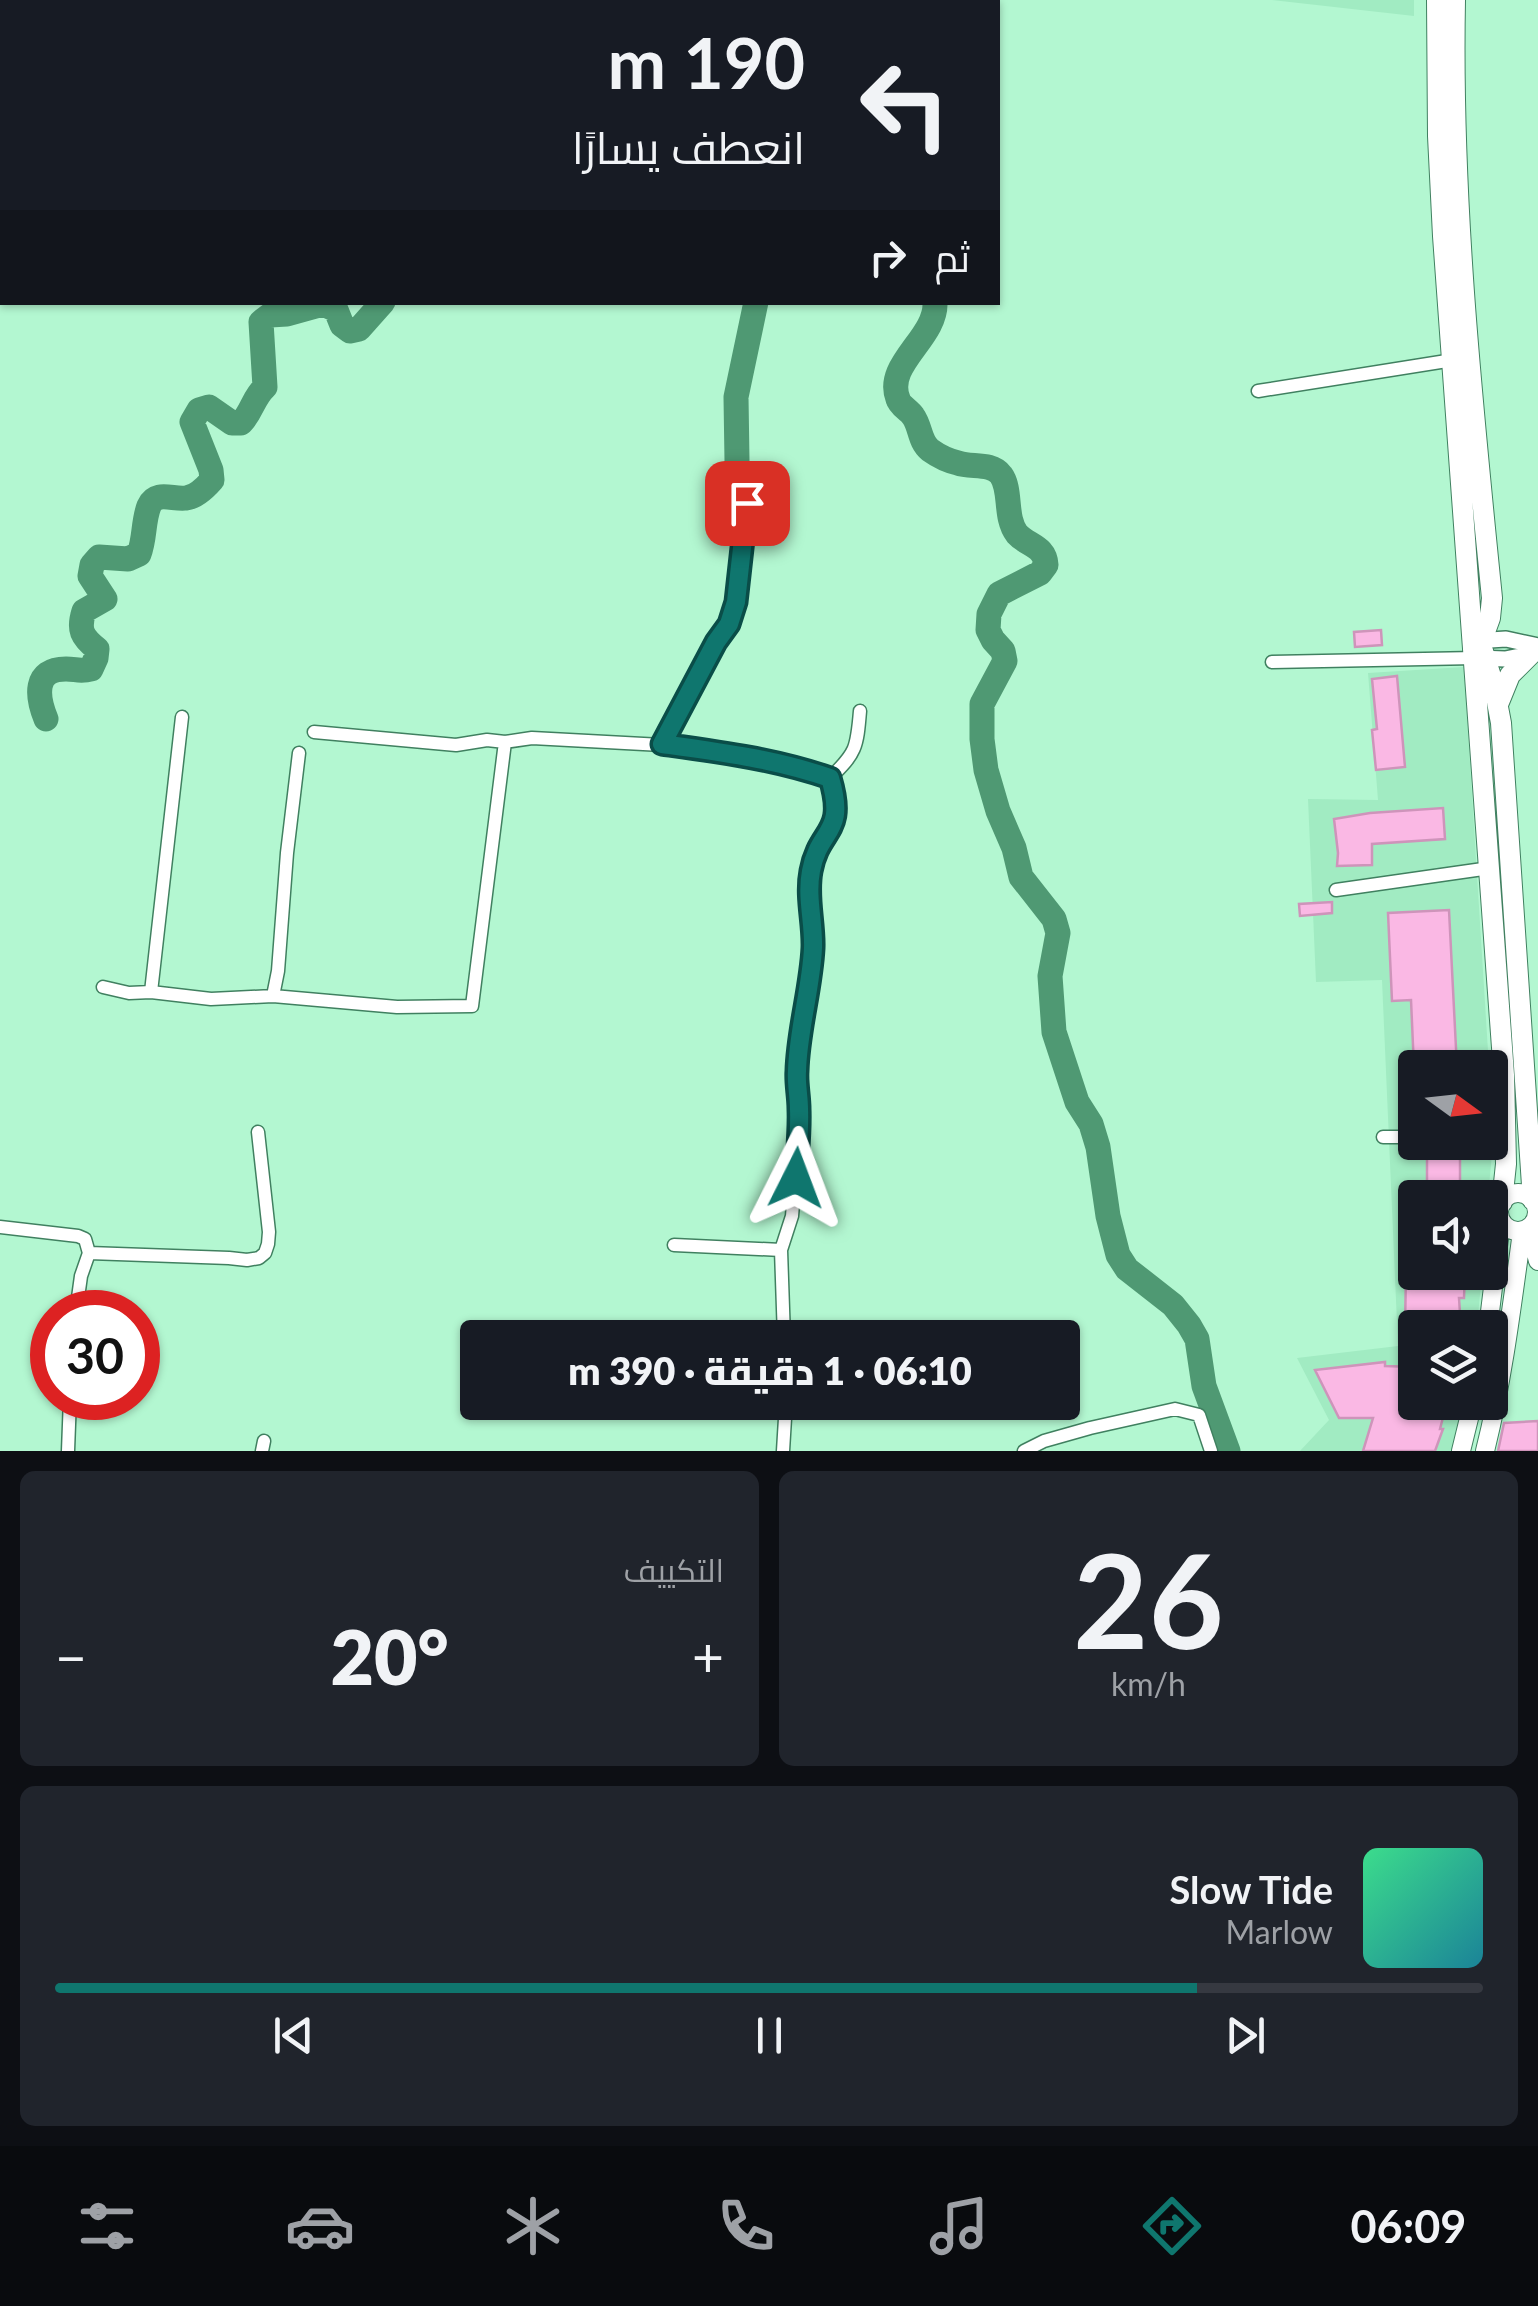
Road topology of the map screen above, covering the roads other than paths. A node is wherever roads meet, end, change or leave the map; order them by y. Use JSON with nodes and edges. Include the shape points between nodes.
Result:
{"nodes":[{"id":1,"x":1438,"y":0,"type":"edge"},
{"id":2,"x":1455,"y":0,"type":"edge"},
{"id":3,"x":1454,"y":263,"type":"junction"},
{"id":4,"x":1453,"y":360,"type":"junction"},
{"id":5,"x":1258,"y":391,"type":"dead end"},
{"id":6,"x":747,"y":503,"type":"dead end"},
{"id":7,"x":1478,"y":563,"type":"junction"},
{"id":8,"x":1479,"y":649,"type":"junction"},
{"id":9,"x":1536,"y":650,"type":"edge"},
{"id":10,"x":1272,"y":662,"type":"dead end"},
{"id":11,"x":1498,"y":704,"type":"junction"},
{"id":12,"x":860,"y":711,"type":"dead end"},
{"id":13,"x":182,"y":717,"type":"dead end"},
{"id":14,"x":314,"y":732,"type":"dead end"},
{"id":15,"x":504,"y":742,"type":"junction"},
{"id":16,"x":662,"y":744,"type":"junction"},
{"id":17,"x":299,"y":752,"type":"dead end"},
{"id":18,"x":830,"y":778,"type":"junction"},
{"id":19,"x":1490,"y":868,"type":"junction"},
{"id":20,"x":1336,"y":890,"type":"dead end"},
{"id":21,"x":103,"y":987,"type":"dead end"},
{"id":22,"x":152,"y":992,"type":"junction"},
{"id":23,"x":273,"y":996,"type":"junction"},
{"id":24,"x":1495,"y":1050,"type":"edge"},
{"id":25,"x":258,"y":1132,"type":"dead end"},
{"id":26,"x":1398,"y":1137,"type":"edge"},
{"id":27,"x":1384,"y":1138,"type":"dead end"},
{"id":28,"x":1534,"y":1174,"type":"edge"},
{"id":29,"x":1508,"y":1197,"type":"edge"},
{"id":30,"x":1532,"y":1218,"type":"edge"},
{"id":31,"x":1508,"y":1224,"type":"edge"},
{"id":32,"x":0,"y":1227,"type":"edge"},
{"id":33,"x":674,"y":1245,"type":"dead end"},
{"id":34,"x":781,"y":1250,"type":"junction"},
{"id":35,"x":89,"y":1253,"type":"junction"},
{"id":36,"x":1538,"y":1261,"type":"edge"},
{"id":37,"x":79,"y":1290,"type":"edge"},
{"id":38,"x":783,"y":1320,"type":"edge"},
{"id":39,"x":69,"y":1420,"type":"edge"},
{"id":40,"x":785,"y":1420,"type":"edge"},
{"id":41,"x":1469,"y":1420,"type":"edge"},
{"id":42,"x":68,"y":1451,"type":"edge"},
{"id":43,"x":783,"y":1451,"type":"edge"},
{"id":44,"x":1024,"y":1451,"type":"edge"},
{"id":45,"x":1211,"y":1451,"type":"edge"},
{"id":46,"x":1461,"y":1451,"type":"edge"},
{"id":47,"x":1485,"y":1451,"type":"edge"}],
"edges":[{"from":1,"to":3,"type":"main road","via":[[1438,136]]},
{"from":2,"to":3,"type":"main road"},
{"from":3,"to":4,"type":"main road"},
{"from":3,"to":7,"type":"main road","via":[[1475,432]]},
{"from":4,"to":5,"type":"street"},
{"from":4,"to":7,"type":"main road"},
{"from":6,"to":16,"type":"street","via":[[729,624]]},
{"from":7,"to":8,"type":"main road"},
{"from":8,"to":9,"type":"street","via":[[1519,657]]},
{"from":8,"to":10,"type":"street"},
{"from":8,"to":11,"type":"main road"},
{"from":8,"to":19,"type":"main road"},
{"from":9,"to":11,"type":"main road","via":[[1510,675]]},
{"from":11,"to":28,"type":"main road"},
{"from":12,"to":18,"type":"street","via":[[854,751]]},
{"from":13,"to":22,"type":"street"},
{"from":14,"to":15,"type":"street","via":[[444,745]]},
{"from":15,"to":16,"type":"street"},
{"from":15,"to":23,"type":"street","via":[[472,1006]]},
{"from":16,"to":18,"type":"street","via":[[742,755]]},
{"from":17,"to":23,"type":"street"},
{"from":18,"to":34,"type":"street","via":[[836,815],[809,884],[813,950],[796,1073],[796,1178]]},
{"from":19,"to":20,"type":"street"},
{"from":19,"to":24,"type":"main road"},
{"from":21,"to":22,"type":"street"},
{"from":22,"to":23,"type":"street","via":[[211,999]]},
{"from":25,"to":35,"type":"street","via":[[270,1232],[259,1258]]},
{"from":26,"to":27,"type":"street"},
{"from":28,"to":30,"type":"main road"},
{"from":29,"to":30,"type":"main road","via":[[1524,1194]]},
{"from":30,"to":31,"type":"main road","via":[[1512,1231]]},
{"from":30,"to":36,"type":"main road"},
{"from":30,"to":47,"type":"main road"},
{"from":32,"to":35,"type":"street","via":[[78,1236]]},
{"from":33,"to":34,"type":"street"},
{"from":34,"to":38,"type":"street"},
{"from":35,"to":37,"type":"street"},
{"from":39,"to":42,"type":"street"},
{"from":40,"to":43,"type":"street"},
{"from":41,"to":46,"type":"main road"},
{"from":44,"to":45,"type":"street","via":[[1175,1409],[1199,1414]]}]}
